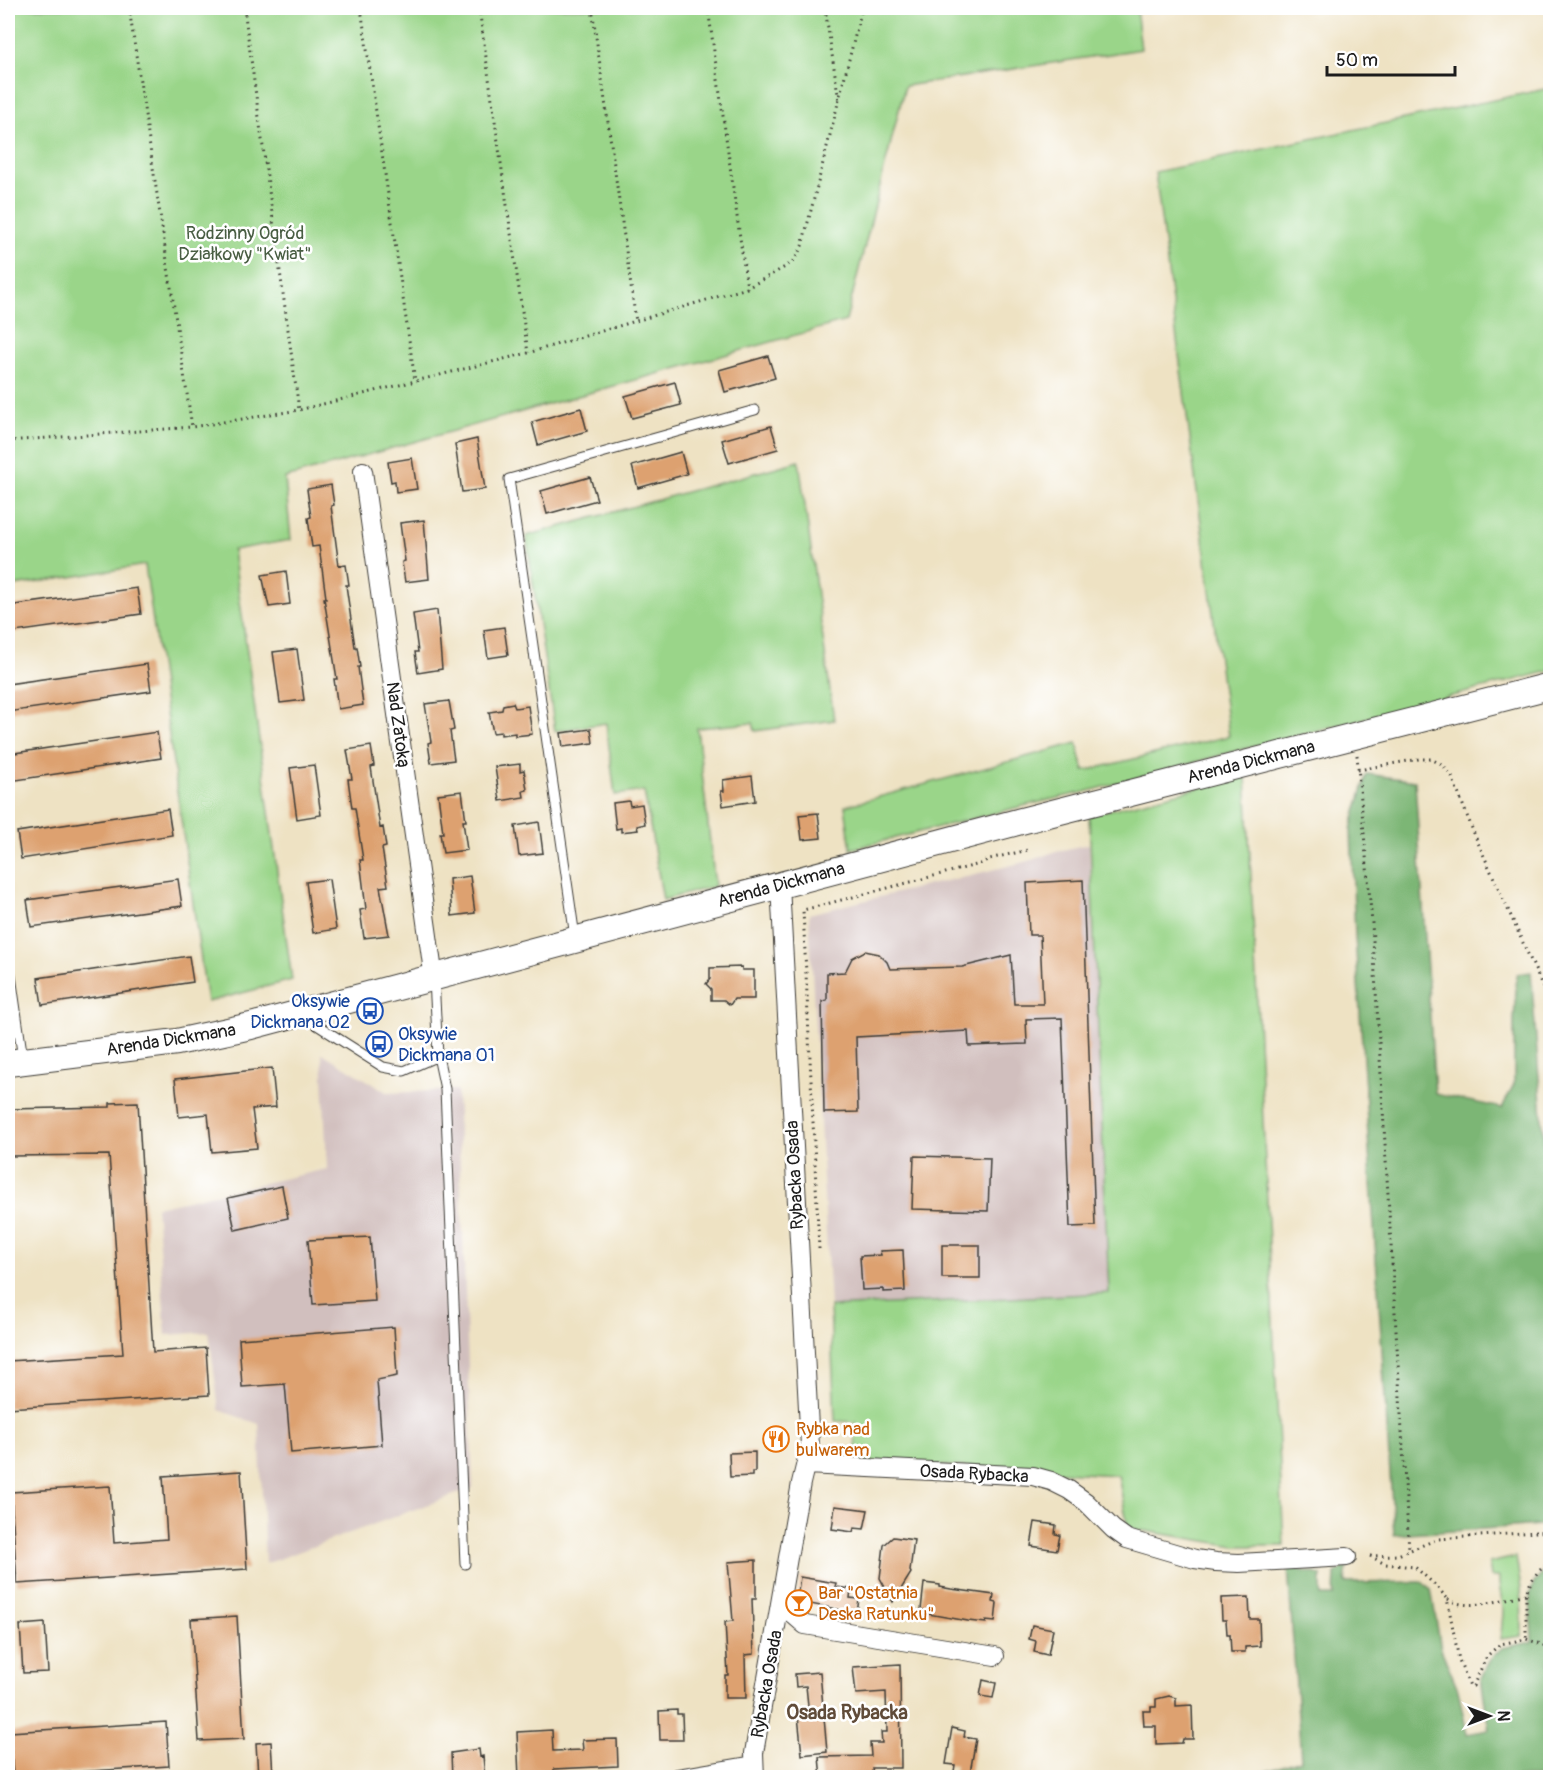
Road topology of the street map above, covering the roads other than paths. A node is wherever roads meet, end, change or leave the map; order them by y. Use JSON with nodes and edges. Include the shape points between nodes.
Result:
{"nodes":[{"id":1,"x":755,"y":410,"type":"dead end"},
{"id":2,"x":363,"y":471,"type":"dead end"},
{"id":3,"x":1551,"y":686,"type":"edge"},
{"id":4,"x":780,"y":885,"type":"junction"},
{"id":5,"x":576,"y":939,"type":"junction"},
{"id":6,"x":8,"y":955,"type":"edge"},
{"id":7,"x":434,"y":978,"type":"junction"},
{"id":8,"x":307,"y":1010,"type":"junction"},
{"id":9,"x":438,"y":1056,"type":"junction"},
{"id":10,"x":15,"y":1062,"type":"edge"},
{"id":11,"x":806,"y":1465,"type":"junction"},
{"id":12,"x":1347,"y":1557,"type":"dead end"},
{"id":13,"x":465,"y":1564,"type":"dead end"},
{"id":14,"x":781,"y":1604,"type":"junction"},
{"id":15,"x":995,"y":1656,"type":"dead end"},
{"id":16,"x":754,"y":1771,"type":"edge"},
{"id":17,"x":677,"y":1778,"type":"edge"}],
"edges":[{"from":1,"to":5,"type":"lane","via":[[509,479]]},
{"from":2,"to":7,"type":"street","name":"Nad Zatoką"},
{"from":3,"to":4,"type":"street","name":"Arenda Dickmana"},
{"from":4,"to":5,"type":"street","name":"Arenda Dickmana"},
{"from":4,"to":11,"type":"street","name":"Rybacka Osada","via":[[810,1446]]},
{"from":5,"to":7,"type":"street","name":"Arenda Dickmana"},
{"from":6,"to":10,"type":"lane"},
{"from":7,"to":8,"type":"street","name":"Arenda Dickmana"},
{"from":7,"to":9,"type":"lane"},
{"from":8,"to":9,"type":"lane","via":[[317,1025],[382,1067],[404,1071]]},
{"from":8,"to":10,"type":"street","name":"Arenda Dickmana","via":[[177,1042]]},
{"from":9,"to":13,"type":"lane","via":[[445,1089]]},
{"from":11,"to":12,"type":"street","name":"Osada Rybacka","via":[[1033,1476],[1069,1490],[1128,1539],[1196,1559],[1239,1563]]},
{"from":11,"to":14,"type":"street","name":"Rybacka Osada"},
{"from":14,"to":15,"type":"street","name":"Rybacka Osada","via":[[805,1626]]},
{"from":14,"to":16,"type":"street","name":"Rybacka Osada"},
{"from":16,"to":17,"type":"street","name":"Rybacka Osada"}]}
